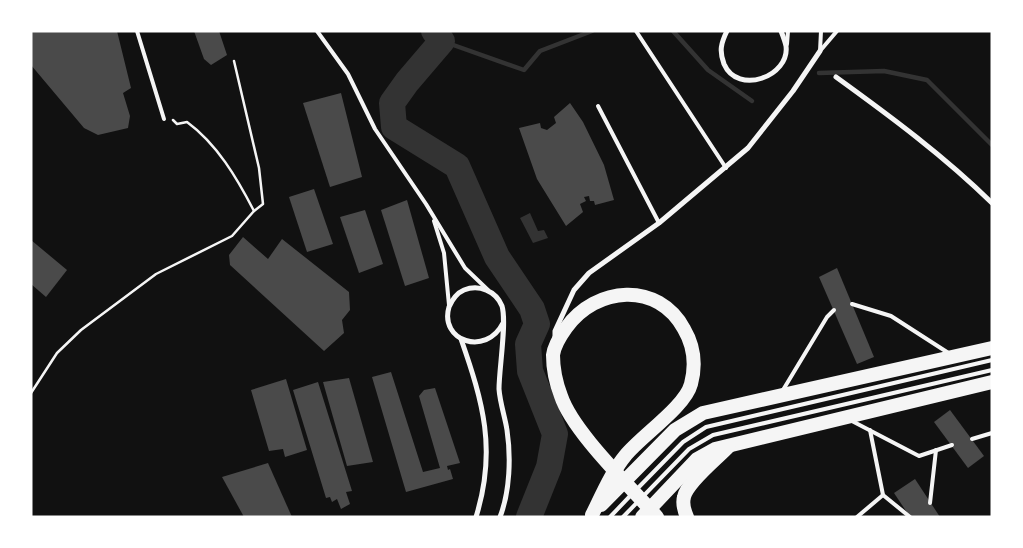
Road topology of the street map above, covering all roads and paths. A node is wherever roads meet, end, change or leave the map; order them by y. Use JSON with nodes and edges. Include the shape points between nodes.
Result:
{"nodes":[{"id":1,"x":138,"y":31,"type":"edge"},
{"id":2,"x":316,"y":31,"type":"edge"},
{"id":3,"x":636,"y":31,"type":"edge"},
{"id":4,"x":727,"y":31,"type":"edge"},
{"id":5,"x":781,"y":31,"type":"edge"},
{"id":6,"x":788,"y":31,"type":"edge"},
{"id":7,"x":822,"y":31,"type":"edge"},
{"id":8,"x":837,"y":32,"type":"edge"},
{"id":9,"x":786,"y":48,"type":"junction"},
{"id":10,"x":820,"y":50,"type":"junction"},
{"id":11,"x":234,"y":62,"type":"dead end"},
{"id":12,"x":836,"y":77,"type":"dead end"},
{"id":13,"x":598,"y":106,"type":"dead end"},
{"id":14,"x":162,"y":111,"type":"junction"},
{"id":15,"x":164,"y":119,"type":"dead end"},
{"id":16,"x":726,"y":168,"type":"junction"},
{"id":17,"x":992,"y":203,"type":"edge"},
{"id":18,"x":254,"y":211,"type":"junction"},
{"id":19,"x":431,"y":212,"type":"junction"},
{"id":20,"x":659,"y":223,"type":"junction"},
{"id":21,"x":488,"y":290,"type":"junction"},
{"id":22,"x":852,"y":304,"type":"dead end"},
{"id":23,"x":449,"y":307,"type":"junction"},
{"id":24,"x":834,"y":310,"type":"dead end"},
{"id":25,"x":502,"y":323,"type":"junction"},
{"id":26,"x":461,"y":339,"type":"junction"},
{"id":27,"x":992,"y":348,"type":"edge"},
{"id":28,"x":553,"y":354,"type":"junction"},
{"id":29,"x":954,"y":357,"type":"junction"},
{"id":30,"x":992,"y":360,"type":"edge"},
{"id":31,"x":992,"y":370,"type":"edge"},
{"id":32,"x":992,"y":382,"type":"edge"},
{"id":33,"x":31,"y":393,"type":"edge"},
{"id":34,"x":780,"y":396,"type":"junction"},
{"id":35,"x":843,"y":417,"type":"junction"},
{"id":36,"x":870,"y":430,"type":"junction"},
{"id":37,"x":992,"y":433,"type":"edge"},
{"id":38,"x":972,"y":439,"type":"dead end"},
{"id":39,"x":733,"y":443,"type":"junction"},
{"id":40,"x":952,"y":446,"type":"dead end"},
{"id":41,"x":936,"y":450,"type":"junction"},
{"id":42,"x":883,"y":495,"type":"junction"},
{"id":43,"x":930,"y":503,"type":"dead end"},
{"id":44,"x":591,"y":516,"type":"edge"},
{"id":45,"x":476,"y":517,"type":"edge"},
{"id":46,"x":500,"y":517,"type":"edge"},
{"id":47,"x":610,"y":517,"type":"edge"},
{"id":48,"x":623,"y":517,"type":"edge"},
{"id":49,"x":642,"y":517,"type":"edge"},
{"id":50,"x":657,"y":517,"type":"edge"},
{"id":51,"x":687,"y":517,"type":"edge"},
{"id":52,"x":857,"y":517,"type":"edge"},
{"id":53,"x":910,"y":517,"type":"edge"}],
"edges":[{"from":1,"to":14,"type":"lane"},
{"from":2,"to":19,"type":"lane","via":[[348,74],[375,129]]},
{"from":3,"to":16,"type":"lane"},
{"from":4,"to":9,"type":"street","via":[[720,54],[727,70],[737,80],[754,81],[771,75],[782,63]]},
{"from":5,"to":9,"type":"street"},
{"from":6,"to":9,"type":"lane"},
{"from":7,"to":10,"type":"lane"},
{"from":8,"to":10,"type":"lane"},
{"from":10,"to":16,"type":"street","via":[[794,91],[748,148]]},
{"from":11,"to":18,"type":"path","via":[[259,168],[263,204]]},
{"from":12,"to":17,"type":"street","via":[[886,113]]},
{"from":13,"to":20,"type":"lane"},
{"from":14,"to":15,"type":"lane"},
{"from":14,"to":18,"type":"path","via":[[177,124],[187,122],[198,130],[237,179]]},
{"from":16,"to":20,"type":"street"},
{"from":18,"to":33,"type":"path","via":[[232,236],[156,274],[81,330],[58,353]]},
{"from":19,"to":21,"type":"lane","via":[[465,268]]},
{"from":19,"to":23,"type":"lane","via":[[444,253]]},
{"from":20,"to":28,"type":"street","via":[[589,273],[574,290],[555,331]]},
{"from":21,"to":23,"type":"street","via":[[465,290]]},
{"from":21,"to":25,"type":"street","via":[[501,304]]},
{"from":22,"to":29,"type":"lane","via":[[891,316]]},
{"from":23,"to":26,"type":"street","via":[[450,325]]},
{"from":24,"to":34,"type":"lane"},
{"from":25,"to":26,"type":"street","via":[[498,332],[481,343]]},
{"from":25,"to":46,"type":"street","via":[[499,392],[507,432],[508,468]]},
{"from":26,"to":45,"type":"street","via":[[476,382],[487,432],[485,486]]},
{"from":27,"to":29,"type":"highway"},
{"from":28,"to":44,"type":"highway","via":[[574,318],[590,304],[608,296],[630,294],[667,308],[679,320],[690,340],[694,367],[686,396],[625,456]]},
{"from":28,"to":50,"type":"highway","via":[[555,376],[569,414]]},
{"from":29,"to":34,"type":"highway"},
{"from":30,"to":47,"type":"lane","via":[[706,427],[683,442]]},
{"from":31,"to":48,"type":"lane","via":[[713,435],[689,449]]},
{"from":32,"to":35,"type":"highway"},
{"from":34,"to":44,"type":"highway","via":[[703,413],[676,430]]},
{"from":35,"to":36,"type":"lane"},
{"from":35,"to":39,"type":"highway"},
{"from":36,"to":41,"type":"lane","via":[[919,456]]},
{"from":36,"to":42,"type":"lane"},
{"from":37,"to":38,"type":"lane"},
{"from":39,"to":49,"type":"highway","via":[[697,459]]},
{"from":39,"to":51,"type":"highway","via":[[690,486],[683,506]]},
{"from":40,"to":41,"type":"lane"},
{"from":41,"to":43,"type":"lane"},
{"from":42,"to":52,"type":"lane"},
{"from":42,"to":53,"type":"lane"}]}
